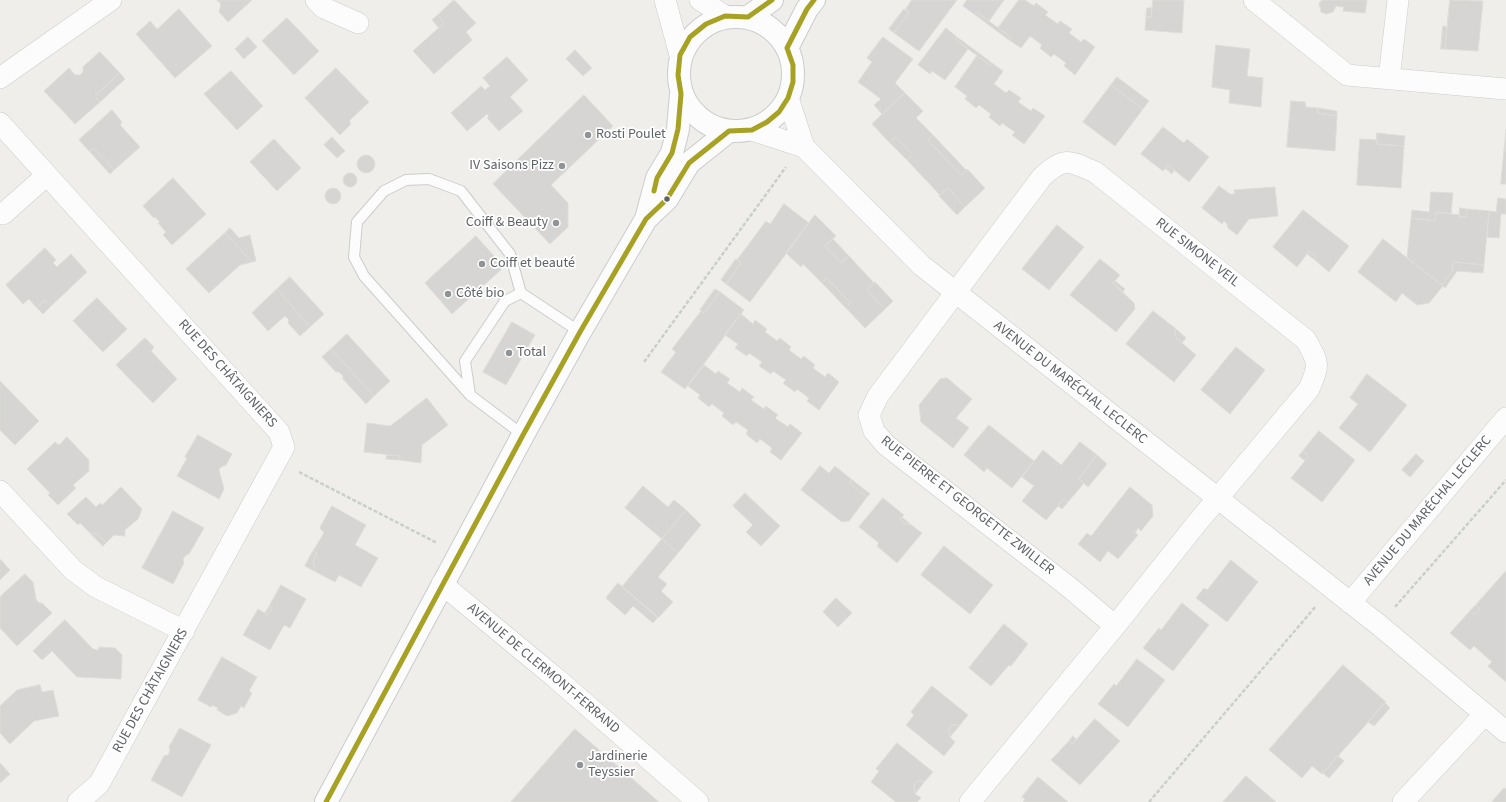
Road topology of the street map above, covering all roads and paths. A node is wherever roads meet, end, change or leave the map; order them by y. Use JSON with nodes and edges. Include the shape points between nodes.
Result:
{"nodes":[{"id":1,"x":111,"y":0,"type":"edge"},
{"id":2,"x":316,"y":0,"type":"edge"},
{"id":3,"x":665,"y":0,"type":"edge"},
{"id":4,"x":700,"y":0,"type":"edge"},
{"id":5,"x":772,"y":0,"type":"edge"},
{"id":6,"x":814,"y":0,"type":"edge"},
{"id":7,"x":1254,"y":0,"type":"edge"},
{"id":8,"x":1398,"y":0,"type":"edge"},
{"id":9,"x":725,"y":16,"type":"junction"},
{"id":10,"x":748,"y":17,"type":"junction"},
{"id":11,"x":358,"y":23,"type":"dead end"},
{"id":12,"x":787,"y":48,"type":"junction"},
{"id":13,"x":680,"y":56,"type":"junction"},
{"id":14,"x":0,"y":78,"type":"edge"},
{"id":15,"x":1389,"y":79,"type":"junction"},
{"id":16,"x":1506,"y":89,"type":"edge"},
{"id":17,"x":681,"y":94,"type":"junction"},
{"id":18,"x":788,"y":98,"type":"junction"},
{"id":19,"x":0,"y":123,"type":"edge"},
{"id":20,"x":752,"y":130,"type":"junction"},
{"id":21,"x":729,"y":131,"type":"junction"},
{"id":22,"x":804,"y":147,"type":"junction"},
{"id":23,"x":787,"y":166,"type":"dead end"},
{"id":24,"x":46,"y":175,"type":"junction"},
{"id":25,"x":1,"y":213,"type":"edge"},
{"id":26,"x":646,"y":219,"type":"junction"},
{"id":27,"x":521,"y":293,"type":"junction"},
{"id":28,"x":954,"y":293,"type":"junction"},
{"id":29,"x":580,"y":332,"type":"junction"},
{"id":30,"x":644,"y":362,"type":"dead end"},
{"id":31,"x":470,"y":395,"type":"junction"},
{"id":32,"x":1506,"y":418,"type":"edge"},
{"id":33,"x":523,"y":435,"type":"junction"},
{"id":34,"x":277,"y":461,"type":"junction"},
{"id":35,"x":1506,"y":480,"type":"edge"},
{"id":36,"x":0,"y":491,"type":"edge"},
{"id":37,"x":1218,"y":499,"type":"junction"},
{"id":38,"x":458,"y":554,"type":"junction"},
{"id":39,"x":442,"y":584,"type":"junction"},
{"id":40,"x":1331,"y":588,"type":"junction"},
{"id":41,"x":1350,"y":603,"type":"junction"},
{"id":42,"x":1379,"y":625,"type":"junction"},
{"id":43,"x":1115,"y":626,"type":"junction"},
{"id":44,"x":184,"y":630,"type":"junction"},
{"id":45,"x":1485,"y":714,"type":"junction"},
{"id":46,"x":1506,"y":732,"type":"edge"},
{"id":47,"x":78,"y":802,"type":"edge"},
{"id":48,"x":326,"y":802,"type":"edge"},
{"id":49,"x":698,"y":802,"type":"edge"},
{"id":50,"x":970,"y":802,"type":"edge"},
{"id":51,"x":1149,"y":802,"type":"edge"},
{"id":52,"x":1403,"y":802,"type":"edge"}],
"edges":[{"from":1,"to":14,"type":"street"},
{"from":2,"to":11,"type":"street","via":[[324,8]]},
{"from":3,"to":13,"type":"street"},
{"from":4,"to":9,"type":"street"},
{"from":5,"to":10,"type":"street"},
{"from":6,"to":12,"type":"street"},
{"from":7,"to":15,"type":"street","via":[[1347,75]]},
{"from":8,"to":15,"type":"street"},
{"from":9,"to":10,"type":"street"},
{"from":9,"to":13,"type":"street","via":[[700,28],[690,37]]},
{"from":10,"to":12,"type":"street","via":[[778,34]]},
{"from":12,"to":18,"type":"street","via":[[793,65],[793,82]]},
{"from":13,"to":17,"type":"street","via":[[678,75]]},
{"from":15,"to":16,"type":"street"},
{"from":17,"to":21,"type":"street","via":[[692,112],[709,125]]},
{"from":17,"to":26,"type":"street","via":[[678,129],[672,153],[658,178]]},
{"from":18,"to":20,"type":"street","via":[[779,112]]},
{"from":18,"to":22,"type":"street","name":"AVENUE DU MARÉCHAL LECLERC"},
{"from":19,"to":24,"type":"street","name":"RUE DES CHÂTAIGNIERS"},
{"from":20,"to":21,"type":"street"},
{"from":20,"to":22,"type":"street","name":"AVENUE DU MARÉCHAL LECLERC"},
{"from":21,"to":26,"type":"street","via":[[689,163],[667,199]]},
{"from":22,"to":28,"type":"street","name":"AVENUE DU MARÉCHAL LECLERC","via":[[921,265]]},
{"from":23,"to":30,"type":"path"},
{"from":24,"to":25,"type":"street"},
{"from":24,"to":34,"type":"street","name":"RUE DES CHÂTAIGNIERS","via":[[279,432],[284,447]]},
{"from":26,"to":29,"type":"street"},
{"from":27,"to":29,"type":"lane"},
{"from":27,"to":31,"type":"lane","via":[[505,301],[465,361]]},
{"from":27,"to":31,"type":"lane","via":[[510,254],[461,191],[429,179],[406,180],[384,191],[357,222],[354,257],[364,276]]},
{"from":28,"to":37,"type":"street","name":"AVENUE DU MARÉCHAL LECLERC"},
{"from":28,"to":37,"type":"street","name":"RUE SIMONE VEIL","via":[[1042,178],[1054,166],[1070,162],[1095,172],[1306,340],[1316,358],[1317,370],[1309,388]]},
{"from":28,"to":43,"type":"street","name":"RUE PIERRE ET GEORGETTE ZWILLER","via":[[878,396],[869,415],[874,431],[886,445],[1070,587]]},
{"from":29,"to":33,"type":"street"},
{"from":31,"to":33,"type":"lane"},
{"from":32,"to":41,"type":"street","name":"AVENUE DU MARÉCHAL LECLERC"},
{"from":33,"to":38,"type":"street"},
{"from":34,"to":38,"type":"path"},
{"from":34,"to":44,"type":"street","name":"RUE DES CHÂTAIGNIERS"},
{"from":35,"to":42,"type":"path"},
{"from":36,"to":44,"type":"street","via":[[73,570],[96,587]]},
{"from":37,"to":40,"type":"street","name":"AVENUE DU MARÉCHAL LECLERC"},
{"from":37,"to":43,"type":"street"},
{"from":38,"to":39,"type":"street"},
{"from":39,"to":48,"type":"street"},
{"from":39,"to":49,"type":"street","name":"AVENUE DE CLERMONT-FERRAND","via":[[557,679]]},
{"from":40,"to":41,"type":"street","name":"AVENUE DU MARÉCHAL LECLERC"},
{"from":40,"to":51,"type":"path"},
{"from":41,"to":42,"type":"street","name":"AVENUE DU MARÉCHAL LECLERC"},
{"from":42,"to":45,"type":"street","name":"AVENUE DU MARÉCHAL LECLERC"},
{"from":43,"to":50,"type":"street"},
{"from":44,"to":47,"type":"street","name":"RUE DES CHÂTAIGNIERS","via":[[99,784]]},
{"from":45,"to":46,"type":"street","name":"AVENUE DU MARÉCHAL LECLERC"},
{"from":45,"to":52,"type":"street"}]}
